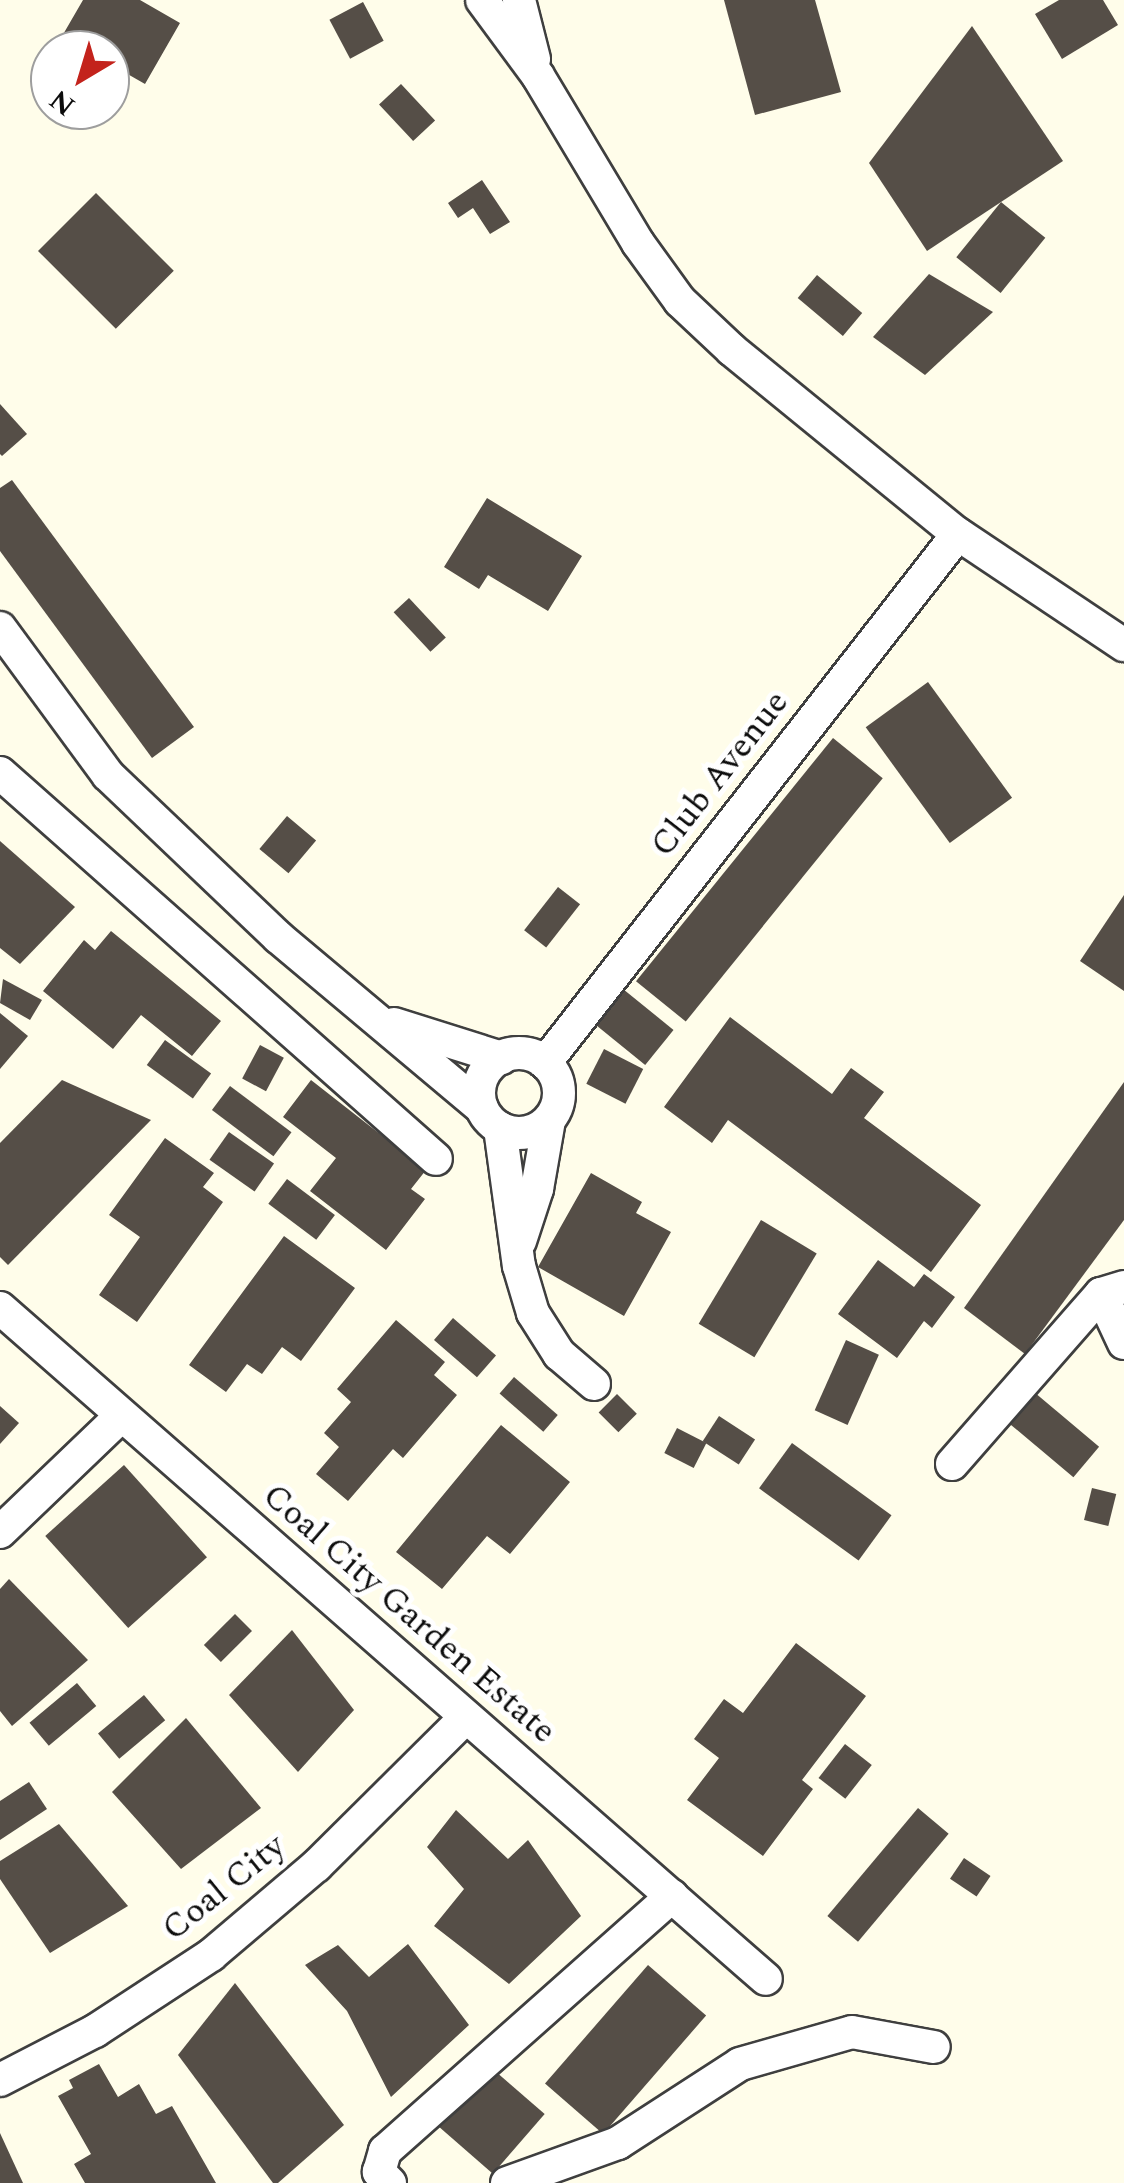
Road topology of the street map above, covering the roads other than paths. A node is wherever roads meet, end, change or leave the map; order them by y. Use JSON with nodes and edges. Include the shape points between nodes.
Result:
{"nodes":[{"id":1,"x":482,"y":0,"type":"edge"},
{"id":2,"x":519,"y":0,"type":"edge"},
{"id":3,"x":538,"y":76,"type":"junction"},
{"id":4,"x":958,"y":534,"type":"junction"},
{"id":5,"x":0,"y":628,"type":"edge"},
{"id":6,"x":1124,"y":645,"type":"edge"},
{"id":7,"x":0,"y":774,"type":"edge"},
{"id":8,"x":375,"y":1018,"type":"junction"},
{"id":9,"x":502,"y":1058,"type":"junction"},
{"id":10,"x":545,"y":1063,"type":"junction"},
{"id":11,"x":491,"y":1118,"type":"junction"},
{"id":12,"x":550,"y":1120,"type":"junction"},
{"id":13,"x":436,"y":1159,"type":"dead end"},
{"id":14,"x":517,"y":1250,"type":"junction"},
{"id":15,"x":1112,"y":1291,"type":"edge"},
{"id":16,"x":0,"y":1308,"type":"edge"},
{"id":17,"x":1124,"y":1343,"type":"edge"},
{"id":18,"x":594,"y":1384,"type":"dead end"},
{"id":19,"x":120,"y":1416,"type":"junction"},
{"id":20,"x":952,"y":1464,"type":"dead end"},
{"id":21,"x":0,"y":1532,"type":"edge"},
{"id":22,"x":466,"y":1718,"type":"junction"},
{"id":23,"x":672,"y":1896,"type":"junction"},
{"id":24,"x":766,"y":1979,"type":"dead end"},
{"id":25,"x":934,"y":2047,"type":"dead end"},
{"id":26,"x":0,"y":2080,"type":"edge"},
{"id":27,"x":390,"y":2183,"type":"edge"},
{"id":28,"x":507,"y":2183,"type":"edge"}],
"edges":[{"from":1,"to":3,"type":"street"},
{"from":2,"to":3,"type":"street"},
{"from":3,"to":4,"type":"street","via":[[680,301]]},
{"from":4,"to":6,"type":"street"},
{"from":4,"to":10,"type":"street","name":"Club Avenue"},
{"from":5,"to":8,"type":"street","via":[[108,775],[278,937]]},
{"from":7,"to":13,"type":"street"},
{"from":8,"to":9,"type":"street"},
{"from":8,"to":11,"type":"street"},
{"from":9,"to":10,"type":"street","via":[[524,1054]]},
{"from":9,"to":11,"type":"street","via":[[484,1074]]},
{"from":10,"to":12,"type":"street","via":[[559,1090]]},
{"from":11,"to":12,"type":"street","via":[[516,1133]]},
{"from":11,"to":14,"type":"street"},
{"from":12,"to":14,"type":"street"},
{"from":14,"to":18,"type":"street","via":[[524,1289],[545,1337]]},
{"from":15,"to":17,"type":"street"},
{"from":15,"to":20,"type":"street"},
{"from":16,"to":19,"type":"street","name":"Coal City Garden Estate"},
{"from":19,"to":21,"type":"street"},
{"from":19,"to":22,"type":"street","name":"Coal City Garden Estate"},
{"from":22,"to":23,"type":"street","name":"Coal City Garden Estate"},
{"from":22,"to":26,"type":"street","name":"Coal City","via":[[316,1866],[211,1955],[95,2031]]},
{"from":23,"to":24,"type":"street","name":"Coal City Garden Estate"},
{"from":23,"to":27,"type":"street","via":[[385,2151],[379,2172]]},
{"from":25,"to":28,"type":"street","via":[[852,2032],[740,2064],[618,2143]]}]}
